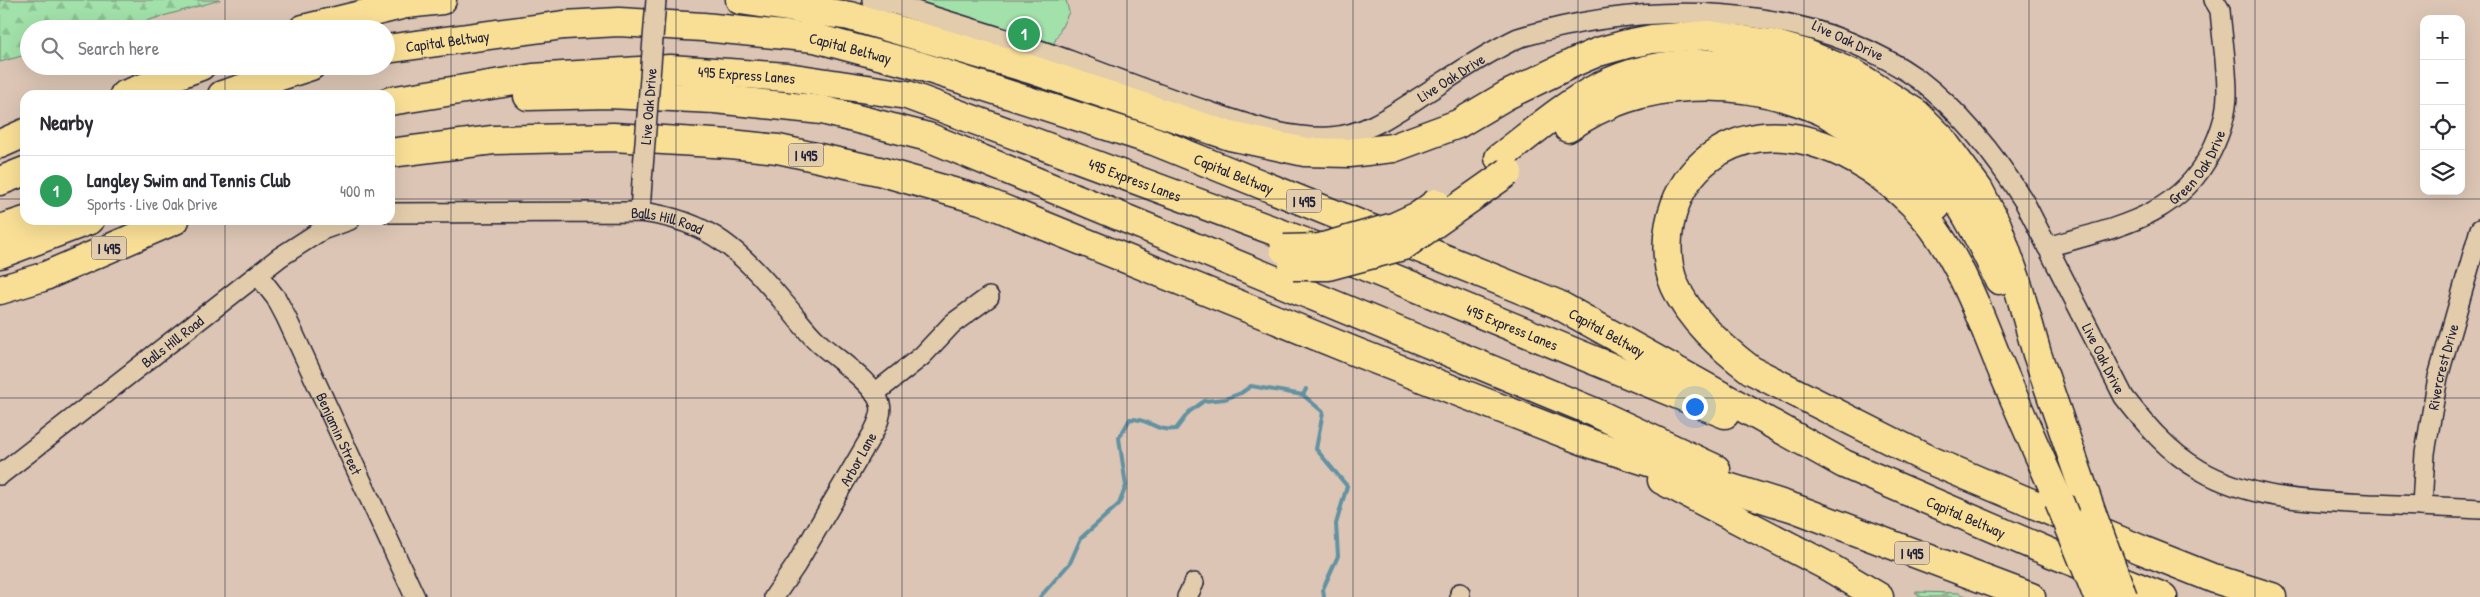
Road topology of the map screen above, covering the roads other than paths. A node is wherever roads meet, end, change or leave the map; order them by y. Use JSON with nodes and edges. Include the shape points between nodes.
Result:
{"nodes":[{"id":1,"x":442,"y":0,"type":"edge"},
{"id":2,"x":656,"y":0,"type":"edge"},
{"id":3,"x":740,"y":0,"type":"edge"},
{"id":4,"x":872,"y":0,"type":"edge"},
{"id":5,"x":2214,"y":0,"type":"edge"},
{"id":6,"x":340,"y":20,"type":"edge"},
{"id":7,"x":564,"y":25,"type":"junction"},
{"id":8,"x":395,"y":29,"type":"edge"},
{"id":9,"x":395,"y":48,"type":"edge"},
{"id":10,"x":180,"y":75,"type":"edge"},
{"id":11,"x":184,"y":75,"type":"edge"},
{"id":12,"x":283,"y":75,"type":"edge"},
{"id":13,"x":173,"y":78,"type":"junction"},
{"id":14,"x":138,"y":90,"type":"edge"},
{"id":15,"x":237,"y":90,"type":"edge"},
{"id":16,"x":907,"y":95,"type":"junction"},
{"id":17,"x":395,"y":100,"type":"edge"},
{"id":18,"x":395,"y":117,"type":"edge"},
{"id":19,"x":20,"y":126,"type":"edge"},
{"id":20,"x":0,"y":132,"type":"edge"},
{"id":21,"x":20,"y":135,"type":"edge"},
{"id":22,"x":928,"y":137,"type":"junction"},
{"id":23,"x":0,"y":144,"type":"edge"},
{"id":24,"x":395,"y":152,"type":"edge"},
{"id":25,"x":1503,"y":165,"type":"junction"},
{"id":26,"x":20,"y":173,"type":"edge"},
{"id":27,"x":0,"y":181,"type":"edge"},
{"id":28,"x":640,"y":212,"type":"junction"},
{"id":29,"x":395,"y":214,"type":"edge"},
{"id":30,"x":20,"y":223,"type":"edge"},
{"id":31,"x":77,"y":225,"type":"edge"},
{"id":32,"x":164,"y":225,"type":"edge"},
{"id":33,"x":336,"y":225,"type":"edge"},
{"id":34,"x":2480,"y":229,"type":"edge"},
{"id":35,"x":0,"y":230,"type":"edge"},
{"id":36,"x":2047,"y":247,"type":"junction"},
{"id":37,"x":1320,"y":248,"type":"junction"},
{"id":38,"x":0,"y":254,"type":"edge"},
{"id":39,"x":1288,"y":257,"type":"junction"},
{"id":40,"x":258,"y":275,"type":"junction"},
{"id":41,"x":43,"y":277,"type":"junction"},
{"id":42,"x":0,"y":290,"type":"edge"},
{"id":43,"x":0,"y":296,"type":"edge"},
{"id":44,"x":989,"y":297,"type":"dead end"},
{"id":45,"x":875,"y":393,"type":"junction"},
{"id":46,"x":1592,"y":444,"type":"junction"},
{"id":47,"x":1844,"y":464,"type":"junction"},
{"id":48,"x":0,"y":475,"type":"edge"},
{"id":49,"x":2059,"y":501,"type":"junction"},
{"id":50,"x":2422,"y":506,"type":"junction"},
{"id":51,"x":1794,"y":508,"type":"junction"},
{"id":52,"x":2480,"y":508,"type":"edge"},
{"id":53,"x":2092,"y":514,"type":"junction"},
{"id":54,"x":415,"y":597,"type":"edge"},
{"id":55,"x":774,"y":597,"type":"edge"},
{"id":56,"x":1879,"y":597,"type":"edge"},
{"id":57,"x":2031,"y":597,"type":"edge"},
{"id":58,"x":2098,"y":597,"type":"edge"},
{"id":59,"x":2124,"y":597,"type":"edge"},
{"id":60,"x":2163,"y":597,"type":"edge"},
{"id":61,"x":2272,"y":597,"type":"edge"}],
"edges":[{"from":1,"to":6,"type":"highway","via":[[406,4]]},
{"from":2,"to":28,"type":"street","name":"Live Oak Drive","bridge":true},
{"from":3,"to":53,"type":"highway","via":[[850,16],[1030,68],[1230,136],[1305,152],[1393,148],[1458,124],[1508,95],[1598,52],[1644,41],[1709,35],[1772,44],[1804,53],[1856,75],[1916,113],[1940,137],[1980,190],[1997,225],[2016,279],[2037,354]]},
{"from":4,"to":36,"type":"street","name":"Live Oak Drive","via":[[1070,60],[1265,130],[1308,136],[1359,132],[1392,116],[1508,43],[1577,15],[1642,2],[1666,1],[1700,0],[1766,9],[1810,22],[1868,46],[1918,78],[1974,131],[2006,173]]},
{"from":5,"to":36,"type":"street","name":"Green Oak Drive","via":[[2220,10],[2227,93],[2221,126],[2206,163],[2184,191],[2144,218]]},
{"from":7,"to":8,"type":"highway","via":[[470,23]]},
{"from":7,"to":9,"type":"highway","name":"Capital Beltway","number":"I 495"},
{"from":7,"to":47,"type":"highway","name":"Capital Beltway","number":"I 495","via":[[619,22],[815,38],[920,66],[1154,141],[1557,304]]},
{"from":10,"to":13,"type":"highway"},
{"from":11,"to":13,"type":"highway"},
{"from":12,"to":15,"type":"highway"},
{"from":13,"to":14,"type":"highway"},
{"from":16,"to":17,"type":"highway","name":"495 Express Lanes","via":[[787,76],[670,68],[533,78]]},
{"from":16,"to":37,"type":"highway","name":"495 Express Lanes"},
{"from":16,"to":39,"type":"highway"},
{"from":18,"to":22,"type":"highway","name":"495 Express Lanes","via":[[532,96],[609,94],[715,98],[822,110]]},
{"from":19,"to":20,"type":"highway"},
{"from":21,"to":23,"type":"highway"},
{"from":22,"to":39,"type":"highway","via":[[1048,171],[1222,242]]},
{"from":22,"to":51,"type":"highway","name":"495 Express Lanes","via":[[1594,412]]},
{"from":24,"to":46,"type":"highway","number":"I 495","via":[[493,140],[580,137],[730,144],[835,160],[980,200]]},
{"from":25,"to":37,"type":"highway","bridge":true,"via":[[1394,227]]},
{"from":25,"to":39,"type":"highway","bridge":true,"via":[[1403,246],[1328,266]]},
{"from":25,"to":49,"type":"highway","via":[[1610,103],[1651,92],[1699,86],[1759,91],[1822,111],[1878,143],[1944,217],[1966,257]]},
{"from":25,"to":53,"type":"highway","via":[[1597,88],[1635,73],[1674,65],[1718,64],[1771,70],[1819,84],[1862,107],[1912,145],[1949,188],[1977,231]]},
{"from":26,"to":27,"type":"highway"},
{"from":28,"to":29,"type":"street","name":"Balls Hill Road"},
{"from":28,"to":45,"type":"street","name":"Balls Hill Road","via":[[667,215],[699,226],[741,256],[817,341]]},
{"from":30,"to":35,"type":"highway"},
{"from":31,"to":38,"type":"highway"},
{"from":32,"to":41,"type":"highway","number":"I 495"},
{"from":33,"to":40,"type":"street","name":"Balls Hill Road","via":[[305,240]]},
{"from":34,"to":50,"type":"street","name":"Rivercrest Drive","via":[[2436,385],[2425,453]]},
{"from":36,"to":50,"type":"street","name":"Live Oak Drive","via":[[2124,397],[2151,430],[2182,458],[2220,480],[2276,497]]},
{"from":37,"to":39,"type":"highway","bridge":true},
{"from":37,"to":47,"type":"highway","name":"495 Express Lanes"},
{"from":40,"to":48,"type":"street","name":"Balls Hill Road"},
{"from":40,"to":54,"type":"street","name":"Benjamin Street","via":[[286,316]]},
{"from":41,"to":42,"type":"highway","number":"I 495"},
{"from":41,"to":43,"type":"highway"},
{"from":44,"to":45,"type":"street","via":[[952,324],[922,356]]},
{"from":45,"to":55,"type":"street","name":"Arbor Lane","via":[[881,405],[873,433]]},
{"from":46,"to":51,"type":"highway","number":"I 495"},
{"from":46,"to":56,"type":"highway","via":[[1827,566]]},
{"from":47,"to":60,"type":"highway","name":"Capital Beltway","number":"I 495"},
{"from":49,"to":58,"type":"highway","bridge":true},
{"from":49,"to":61,"type":"highway","via":[[1956,260],[1913,204],[1856,160],[1820,144],[1786,136],[1766,136],[1730,144],[1694,171],[1680,192],[1669,221],[1668,253],[1675,285],[1697,320],[1751,370],[1925,458],[2142,550]]},
{"from":50,"to":52,"type":"street","name":"Live Oak Drive"},
{"from":51,"to":57,"type":"highway","number":"I 495"},
{"from":53,"to":59,"type":"highway","bridge":true}]}
